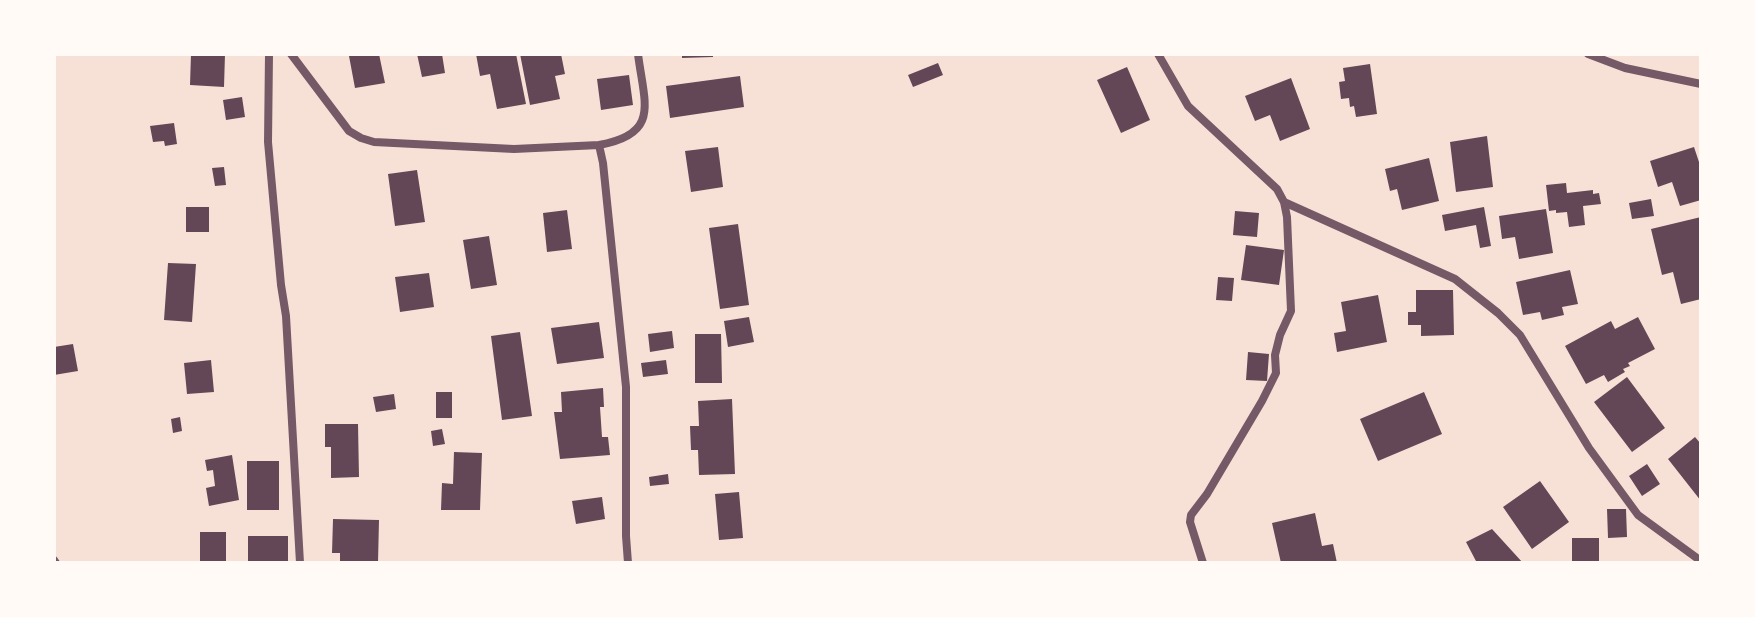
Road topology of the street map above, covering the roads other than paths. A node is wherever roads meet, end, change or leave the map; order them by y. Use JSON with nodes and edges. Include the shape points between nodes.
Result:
{"nodes":[{"id":1,"x":269,"y":54,"type":"edge"},
{"id":2,"x":291,"y":54,"type":"edge"},
{"id":3,"x":638,"y":54,"type":"edge"},
{"id":4,"x":1158,"y":54,"type":"edge"},
{"id":5,"x":1588,"y":54,"type":"edge"},
{"id":6,"x":1701,"y":84,"type":"edge"},
{"id":7,"x":599,"y":145,"type":"junction"},
{"id":8,"x":1284,"y":202,"type":"junction"},
{"id":9,"x":1701,"y":561,"type":"edge"},
{"id":10,"x":300,"y":563,"type":"edge"},
{"id":11,"x":628,"y":563,"type":"edge"},
{"id":12,"x":1203,"y":563,"type":"edge"}],
"edges":[{"from":1,"to":10,"type":"street","via":[[268,142],[286,316]]},
{"from":2,"to":7,"type":"street","via":[[349,131],[374,142],[514,149]]},
{"from":3,"to":7,"type":"street","via":[[646,114],[640,128],[628,136]]},
{"from":4,"to":8,"type":"street","via":[[1188,106],[1277,189]]},
{"from":5,"to":6,"type":"street","via":[[1625,68]]},
{"from":7,"to":11,"type":"street","via":[[626,387]]},
{"from":8,"to":9,"type":"street","via":[[1455,279],[1498,313],[1520,335],[1589,448],[1638,515]]},
{"from":8,"to":12,"type":"street","via":[[1291,311],[1280,335],[1273,382],[1191,515]]}]}
